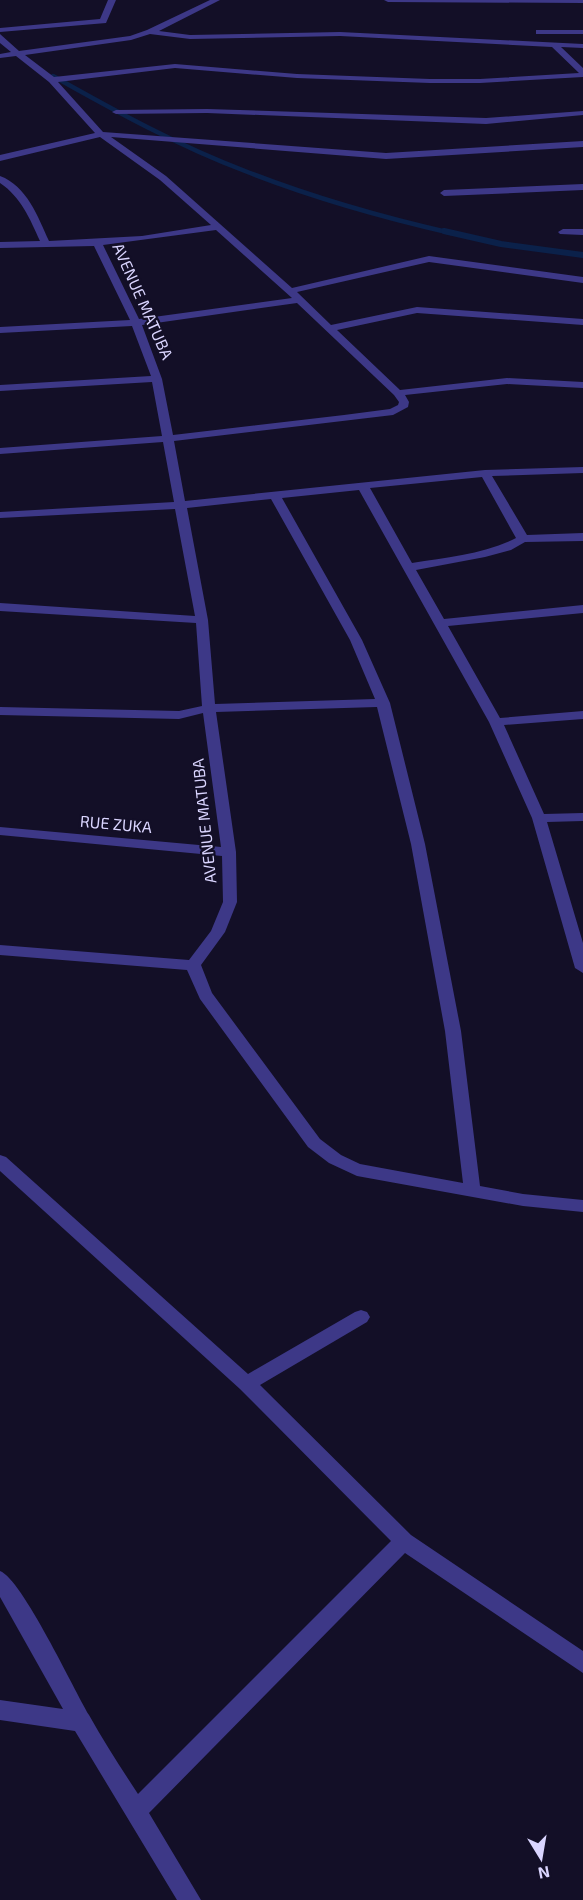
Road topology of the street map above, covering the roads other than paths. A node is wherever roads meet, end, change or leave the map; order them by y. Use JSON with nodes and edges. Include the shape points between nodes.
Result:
{"nodes":[{"id":1,"x":112,"y":0,"type":"edge"},
{"id":2,"x":216,"y":0,"type":"edge"},
{"id":3,"x":388,"y":0,"type":"edge"},
{"id":4,"x":583,"y":1,"type":"edge"},
{"id":5,"x":0,"y":30,"type":"edge"},
{"id":6,"x":150,"y":32,"type":"junction"},
{"id":7,"x":539,"y":32,"type":"dead end"},
{"id":8,"x":583,"y":32,"type":"edge"},
{"id":9,"x":0,"y":36,"type":"edge"},
{"id":10,"x":555,"y":46,"type":"junction"},
{"id":11,"x":583,"y":46,"type":"edge"},
{"id":12,"x":16,"y":53,"type":"junction"},
{"id":13,"x":0,"y":56,"type":"edge"},
{"id":14,"x":583,"y":74,"type":"edge"},
{"id":15,"x":52,"y":80,"type":"junction"},
{"id":16,"x":116,"y":112,"type":"dead end"},
{"id":17,"x":583,"y":113,"type":"edge"},
{"id":18,"x":101,"y":134,"type":"junction"},
{"id":19,"x":583,"y":144,"type":"edge"},
{"id":20,"x":0,"y":158,"type":"edge"},
{"id":21,"x":0,"y":179,"type":"edge"},
{"id":22,"x":583,"y":187,"type":"edge"},
{"id":23,"x":444,"y":193,"type":"dead end"},
{"id":24,"x":218,"y":227,"type":"junction"},
{"id":25,"x":563,"y":232,"type":"dead end"},
{"id":26,"x":583,"y":232,"type":"edge"},
{"id":27,"x":97,"y":243,"type":"junction"},
{"id":28,"x":0,"y":244,"type":"edge"},
{"id":29,"x":46,"y":244,"type":"junction"},
{"id":30,"x":583,"y":280,"type":"edge"},
{"id":31,"x":290,"y":291,"type":"junction"},
{"id":32,"x":300,"y":300,"type":"junction"},
{"id":33,"x":583,"y":322,"type":"edge"},
{"id":34,"x":136,"y":324,"type":"junction"},
{"id":35,"x":330,"y":328,"type":"junction"},
{"id":36,"x":0,"y":330,"type":"edge"},
{"id":37,"x":158,"y":379,"type":"junction"},
{"id":38,"x":583,"y":385,"type":"edge"},
{"id":39,"x":0,"y":388,"type":"edge"},
{"id":40,"x":398,"y":393,"type":"junction"},
{"id":41,"x":168,"y":439,"type":"junction"},
{"id":42,"x":0,"y":451,"type":"edge"},
{"id":43,"x":583,"y":470,"type":"edge"},
{"id":44,"x":485,"y":473,"type":"junction"},
{"id":45,"x":362,"y":485,"type":"junction"},
{"id":46,"x":275,"y":495,"type":"junction"},
{"id":47,"x":180,"y":505,"type":"junction"},
{"id":48,"x":0,"y":515,"type":"edge"},
{"id":49,"x":583,"y":537,"type":"edge"},
{"id":50,"x":523,"y":538,"type":"junction"},
{"id":51,"x":407,"y":567,"type":"junction"},
{"id":52,"x":0,"y":607,"type":"edge"},
{"id":53,"x":583,"y":609,"type":"edge"},
{"id":54,"x":202,"y":620,"type":"junction"},
{"id":55,"x":442,"y":623,"type":"junction"},
{"id":56,"x":382,"y":703,"type":"junction"},
{"id":57,"x":208,"y":708,"type":"junction"},
{"id":58,"x":0,"y":711,"type":"edge"},
{"id":59,"x":583,"y":715,"type":"edge"},
{"id":60,"x":496,"y":722,"type":"junction"},
{"id":61,"x":583,"y":817,"type":"edge"},
{"id":62,"x":539,"y":818,"type":"junction"},
{"id":63,"x":0,"y":831,"type":"edge"},
{"id":64,"x":229,"y":852,"type":"junction"},
{"id":65,"x":0,"y":950,"type":"edge"},
{"id":66,"x":582,"y":959,"type":"edge"},
{"id":67,"x":193,"y":965,"type":"junction"},
{"id":68,"x":0,"y":1161,"type":"edge"},
{"id":69,"x":472,"y":1189,"type":"junction"},
{"id":70,"x":583,"y":1206,"type":"edge"},
{"id":71,"x":361,"y":1317,"type":"dead end"},
{"id":72,"x":247,"y":1384,"type":"junction"},
{"id":73,"x":404,"y":1541,"type":"junction"},
{"id":74,"x":0,"y":1580,"type":"edge"},
{"id":75,"x":583,"y":1663,"type":"edge"},
{"id":76,"x":0,"y":1710,"type":"edge"},
{"id":77,"x":81,"y":1722,"type":"junction"},
{"id":78,"x":137,"y":1810,"type":"junction"},
{"id":79,"x":189,"y":1900,"type":"edge"}],
"edges":[{"from":1,"to":5,"type":"street","via":[[103,21]]},
{"from":2,"to":6,"type":"street"},
{"from":3,"to":4,"type":"street"},
{"from":6,"to":10,"type":"street","via":[[190,37],[340,34]]},
{"from":6,"to":12,"type":"street"},
{"from":7,"to":8,"type":"street"},
{"from":9,"to":12,"type":"street"},
{"from":10,"to":11,"type":"street"},
{"from":10,"to":14,"type":"street"},
{"from":12,"to":13,"type":"street"},
{"from":12,"to":15,"type":"street"},
{"from":14,"to":15,"type":"street","via":[[430,81],[175,66]]},
{"from":15,"to":18,"type":"street"},
{"from":16,"to":17,"type":"street","via":[[207,111],[486,121]]},
{"from":18,"to":19,"type":"street","via":[[386,156]]},
{"from":18,"to":20,"type":"street"},
{"from":18,"to":24,"type":"street","via":[[163,178]]},
{"from":21,"to":29,"type":"street","via":[[26,201]]},
{"from":22,"to":23,"type":"street"},
{"from":24,"to":27,"type":"street"},
{"from":24,"to":31,"type":"street"},
{"from":25,"to":26,"type":"street"},
{"from":27,"to":29,"type":"street"},
{"from":27,"to":34,"type":"street","name":"AVENUE MATUBA"},
{"from":28,"to":29,"type":"street"},
{"from":30,"to":31,"type":"street","via":[[429,260]]},
{"from":31,"to":32,"type":"street"},
{"from":32,"to":34,"type":"street"},
{"from":32,"to":35,"type":"street"},
{"from":33,"to":35,"type":"street","via":[[417,310]]},
{"from":34,"to":36,"type":"street"},
{"from":34,"to":37,"type":"street","name":"AVENUE MATUBA"},
{"from":35,"to":40,"type":"street"},
{"from":37,"to":39,"type":"street"},
{"from":37,"to":41,"type":"street","name":"AVENUE MATUBA"},
{"from":38,"to":40,"type":"street","via":[[507,381]]},
{"from":40,"to":41,"type":"street","via":[[403,407],[393,412]]},
{"from":41,"to":42,"type":"street"},
{"from":41,"to":47,"type":"street","name":"AVENUE MATUBA"},
{"from":43,"to":44,"type":"street"},
{"from":44,"to":45,"type":"street"},
{"from":44,"to":50,"type":"street"},
{"from":45,"to":46,"type":"street"},
{"from":45,"to":51,"type":"street"},
{"from":46,"to":47,"type":"street"},
{"from":46,"to":56,"type":"street","via":[[356,640]]},
{"from":47,"to":48,"type":"street"},
{"from":47,"to":54,"type":"street","name":"AVENUE MATUBA"},
{"from":49,"to":50,"type":"street"},
{"from":50,"to":51,"type":"street","via":[[481,555]]},
{"from":51,"to":55,"type":"street"},
{"from":52,"to":54,"type":"street"},
{"from":53,"to":55,"type":"street"},
{"from":54,"to":57,"type":"street","name":"AVENUE MATUBA"},
{"from":55,"to":60,"type":"street"},
{"from":56,"to":57,"type":"street"},
{"from":56,"to":69,"type":"street","via":[[418,844],[453,1031]]},
{"from":57,"to":58,"type":"street","via":[[179,715]]},
{"from":57,"to":64,"type":"street","name":"AVENUE MATUBA"},
{"from":59,"to":60,"type":"street"},
{"from":60,"to":62,"type":"street"},
{"from":61,"to":62,"type":"street"},
{"from":62,"to":66,"type":"street"},
{"from":63,"to":64,"type":"street","name":"RUE ZUKA"},
{"from":64,"to":67,"type":"street","name":"AVENUE MATUBA","via":[[230,902],[218,932]]},
{"from":65,"to":67,"type":"street"},
{"from":67,"to":69,"type":"street","via":[[205,995],[314,1143],[357,1170]]},
{"from":68,"to":72,"type":"street"},
{"from":69,"to":70,"type":"street","via":[[523,1200]]},
{"from":71,"to":72,"type":"street"},
{"from":72,"to":73,"type":"street"},
{"from":73,"to":75,"type":"street"},
{"from":73,"to":78,"type":"street"},
{"from":74,"to":77,"type":"street"},
{"from":76,"to":77,"type":"street"},
{"from":77,"to":78,"type":"street"},
{"from":78,"to":79,"type":"street"}]}
